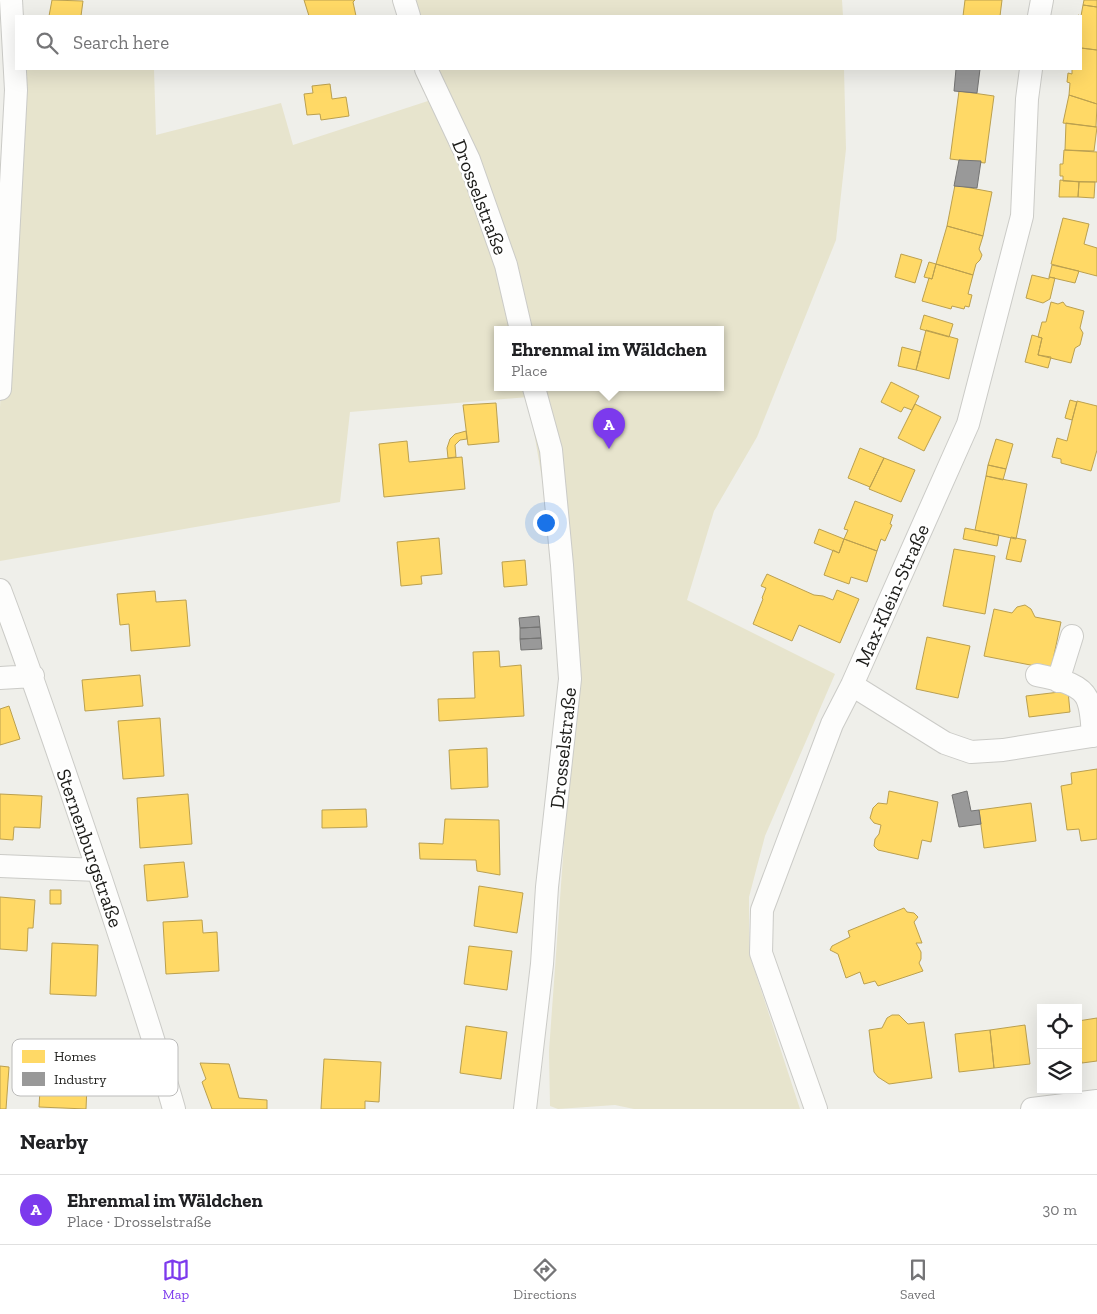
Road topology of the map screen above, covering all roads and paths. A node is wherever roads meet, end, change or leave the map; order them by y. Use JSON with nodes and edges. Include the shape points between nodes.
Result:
{"nodes":[{"id":1,"x":10,"y":0,"type":"edge"},
{"id":2,"x":404,"y":0,"type":"edge"},
{"id":3,"x":1042,"y":0,"type":"edge"},
{"id":4,"x":409,"y":15,"type":"edge"},
{"id":5,"x":1039,"y":15,"type":"edge"},
{"id":6,"x":426,"y":70,"type":"edge"},
{"id":7,"x":1031,"y":70,"type":"edge"},
{"id":8,"x":520,"y":326,"type":"edge"},
{"id":9,"x":0,"y":390,"type":"edge"},
{"id":10,"x":535,"y":391,"type":"edge"},
{"id":11,"x":0,"y":590,"type":"edge"},
{"id":12,"x":1072,"y":636,"type":"dead end"},
{"id":13,"x":33,"y":676,"type":"junction"},
{"id":14,"x":0,"y":678,"type":"edge"},
{"id":15,"x":852,"y":685,"type":"junction"},
{"id":16,"x":1095,"y":736,"type":"edge"},
{"id":17,"x":0,"y":866,"type":"edge"},
{"id":18,"x":98,"y":870,"type":"junction"},
{"id":19,"x":154,"y":1039,"type":"edge"},
{"id":20,"x":170,"y":1096,"type":"edge"},
{"id":21,"x":1097,"y":1101,"type":"edge"},
{"id":22,"x":1065,"y":1108,"type":"edge"},
{"id":23,"x":174,"y":1109,"type":"edge"},
{"id":24,"x":525,"y":1109,"type":"edge"},
{"id":25,"x":816,"y":1109,"type":"edge"},
{"id":26,"x":1032,"y":1109,"type":"edge"}],
"edges":[{"from":1,"to":9,"type":"street","via":[[16,90]]},
{"from":2,"to":4,"type":"street"},
{"from":3,"to":5,"type":"street"},
{"from":6,"to":8,"type":"street","name":"Drosselstraße","via":[[469,160],[506,265]]},
{"from":7,"to":15,"type":"street","name":"Max-Klein-Straße","via":[[1022,216],[968,424]]},
{"from":10,"to":24,"type":"street","name":"Drosselstraße","via":[[551,450],[570,679]]},
{"from":11,"to":13,"type":"street","name":"Sternenburgstraße"},
{"from":12,"to":16,"type":"street","via":[[1047,678],[1074,686],[1086,695]]},
{"from":13,"to":14,"type":"street"},
{"from":13,"to":18,"type":"street","name":"Sternenburgstraße"},
{"from":15,"to":16,"type":"street","via":[[945,743],[971,752]]},
{"from":15,"to":25,"type":"street","name":"Max-Klein-Straße","via":[[832,724],[762,910],[761,952]]},
{"from":17,"to":18,"type":"street"},
{"from":18,"to":19,"type":"street","name":"Sternenburgstraße"},
{"from":20,"to":23,"type":"street","name":"Sternenburgstraße"},
{"from":21,"to":22,"type":"street"},
{"from":22,"to":26,"type":"street"}]}
